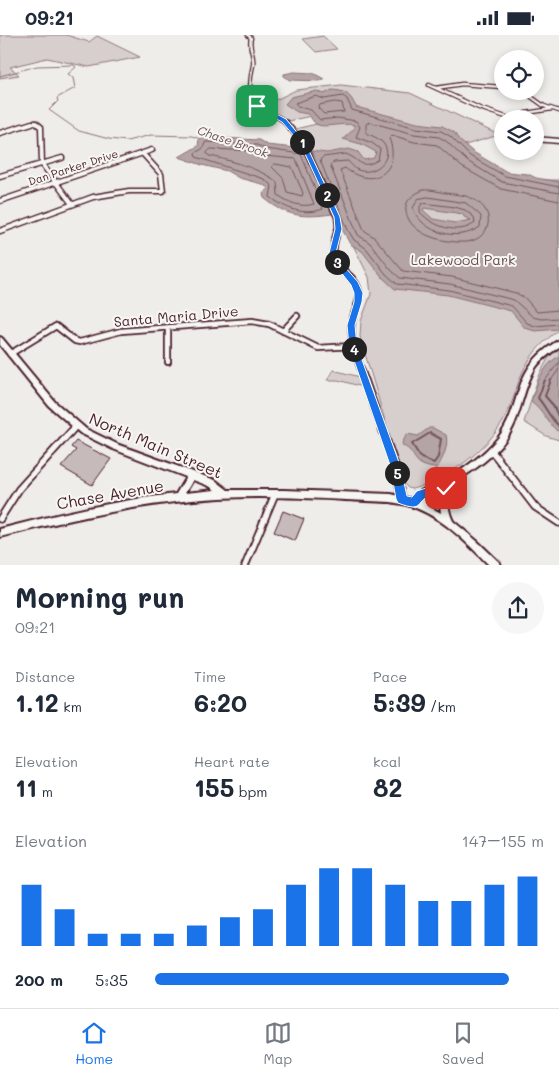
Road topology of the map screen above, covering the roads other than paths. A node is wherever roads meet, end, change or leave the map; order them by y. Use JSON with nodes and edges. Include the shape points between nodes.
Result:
{"nodes":[{"id":1,"x":248,"y":35,"type":"edge"},
{"id":2,"x":429,"y":85,"type":"dead end"},
{"id":3,"x":494,"y":86,"type":"edge"},
{"id":4,"x":436,"y":88,"type":"junction"},
{"id":5,"x":536,"y":100,"type":"edge"},
{"id":6,"x":552,"y":109,"type":"junction"},
{"id":7,"x":544,"y":110,"type":"edge"},
{"id":8,"x":559,"y":111,"type":"edge"},
{"id":9,"x":494,"y":113,"type":"edge"},
{"id":10,"x":0,"y":133,"type":"edge"},
{"id":11,"x":544,"y":140,"type":"edge"},
{"id":12,"x":559,"y":141,"type":"edge"},
{"id":13,"x":152,"y":150,"type":"dead end"},
{"id":14,"x":143,"y":153,"type":"junction"},
{"id":15,"x":62,"y":158,"type":"dead end"},
{"id":16,"x":42,"y":164,"type":"junction"},
{"id":17,"x":0,"y":175,"type":"edge"},
{"id":18,"x":56,"y":183,"type":"junction"},
{"id":19,"x":0,"y":201,"type":"edge"},
{"id":20,"x":72,"y":204,"type":"junction"},
{"id":21,"x":0,"y":231,"type":"edge"},
{"id":22,"x":297,"y":316,"type":"dead end"},
{"id":23,"x":168,"y":328,"type":"junction"},
{"id":24,"x":283,"y":331,"type":"junction"},
{"id":25,"x":0,"y":340,"type":"edge"},
{"id":26,"x":559,"y":343,"type":"edge"},
{"id":27,"x":353,"y":346,"type":"junction"},
{"id":28,"x":10,"y":354,"type":"junction"},
{"id":29,"x":168,"y":362,"type":"dead end"},
{"id":30,"x":76,"y":426,"type":"junction"},
{"id":31,"x":491,"y":450,"type":"junction"},
{"id":32,"x":191,"y":475,"type":"junction"},
{"id":33,"x":451,"y":481,"type":"junction"},
{"id":34,"x":228,"y":494,"type":"junction"},
{"id":35,"x":276,"y":495,"type":"junction"},
{"id":36,"x":178,"y":497,"type":"junction"},
{"id":37,"x":402,"y":499,"type":"junction"},
{"id":38,"x":414,"y":503,"type":"junction"},
{"id":39,"x":0,"y":519,"type":"edge"},
{"id":40,"x":559,"y":523,"type":"edge"},
{"id":41,"x":452,"y":527,"type":"junction"},
{"id":42,"x":0,"y":533,"type":"edge"},
{"id":43,"x":245,"y":565,"type":"edge"},
{"id":44,"x":497,"y":565,"type":"edge"}],
"edges":[{"from":1,"to":27,"type":"street","via":[[254,63],[250,73],[251,98],[260,108],[284,121],[303,143],[337,217],[333,253],[358,293],[351,325]]},
{"from":2,"to":4,"type":"street"},
{"from":3,"to":4,"type":"street","via":[[462,83]]},
{"from":4,"to":9,"type":"street"},
{"from":5,"to":6,"type":"street"},
{"from":6,"to":7,"type":"street"},
{"from":6,"to":8,"type":"street"},
{"from":10,"to":16,"type":"street","via":[[34,122],[42,130]]},
{"from":11,"to":12,"type":"street"},
{"from":13,"to":14,"type":"street","name":"Dan Parker Drive"},
{"from":14,"to":18,"type":"street","name":"Dan Parker Drive"},
{"from":14,"to":20,"type":"street","via":[[162,175],[163,191],[110,193]]},
{"from":15,"to":16,"type":"street"},
{"from":16,"to":17,"type":"street"},
{"from":16,"to":18,"type":"street"},
{"from":18,"to":19,"type":"street","name":"Dan Parker Drive"},
{"from":18,"to":20,"type":"street"},
{"from":20,"to":21,"type":"street"},
{"from":22,"to":24,"type":"street"},
{"from":23,"to":24,"type":"street","name":"Santa Maria Drive","via":[[256,321]]},
{"from":23,"to":28,"type":"street","name":"Santa Maria Drive","via":[[116,332],[80,343],[57,326]]},
{"from":23,"to":29,"type":"street"},
{"from":24,"to":27,"type":"street","name":"Santa Maria Drive","via":[[318,348]]},
{"from":25,"to":28,"type":"main road","name":"North Main Street"},
{"from":26,"to":31,"type":"main road","via":[[532,367],[512,423]]},
{"from":27,"to":37,"type":"street","via":[[395,465]]},
{"from":28,"to":30,"type":"main road","name":"North Main Street","via":[[52,405]]},
{"from":30,"to":32,"type":"main road","name":"North Main Street","via":[[107,443]]},
{"from":30,"to":39,"type":"street","via":[[19,489]]},
{"from":31,"to":33,"type":"main road"},
{"from":31,"to":40,"type":"street","via":[[535,507]]},
{"from":32,"to":34,"type":"main road","name":"North Main Street","via":[[216,485]]},
{"from":32,"to":36,"type":"main road"},
{"from":33,"to":38,"type":"main road","via":[[430,499]]},
{"from":33,"to":41,"type":"main road","via":[[446,488],[444,502],[446,517]]},
{"from":34,"to":35,"type":"main road","name":"North Main Street"},
{"from":34,"to":36,"type":"main road","name":"Chase Avenue"},
{"from":35,"to":37,"type":"main road","name":"North Main Street"},
{"from":35,"to":43,"type":"street"},
{"from":36,"to":42,"type":"main road","name":"Chase Avenue","via":[[104,508]]},
{"from":37,"to":38,"type":"main road","name":"North Main Street"},
{"from":38,"to":41,"type":"main road","name":"North Main Street","via":[[433,512]]},
{"from":41,"to":44,"type":"main road","name":"North Main Street"}]}
